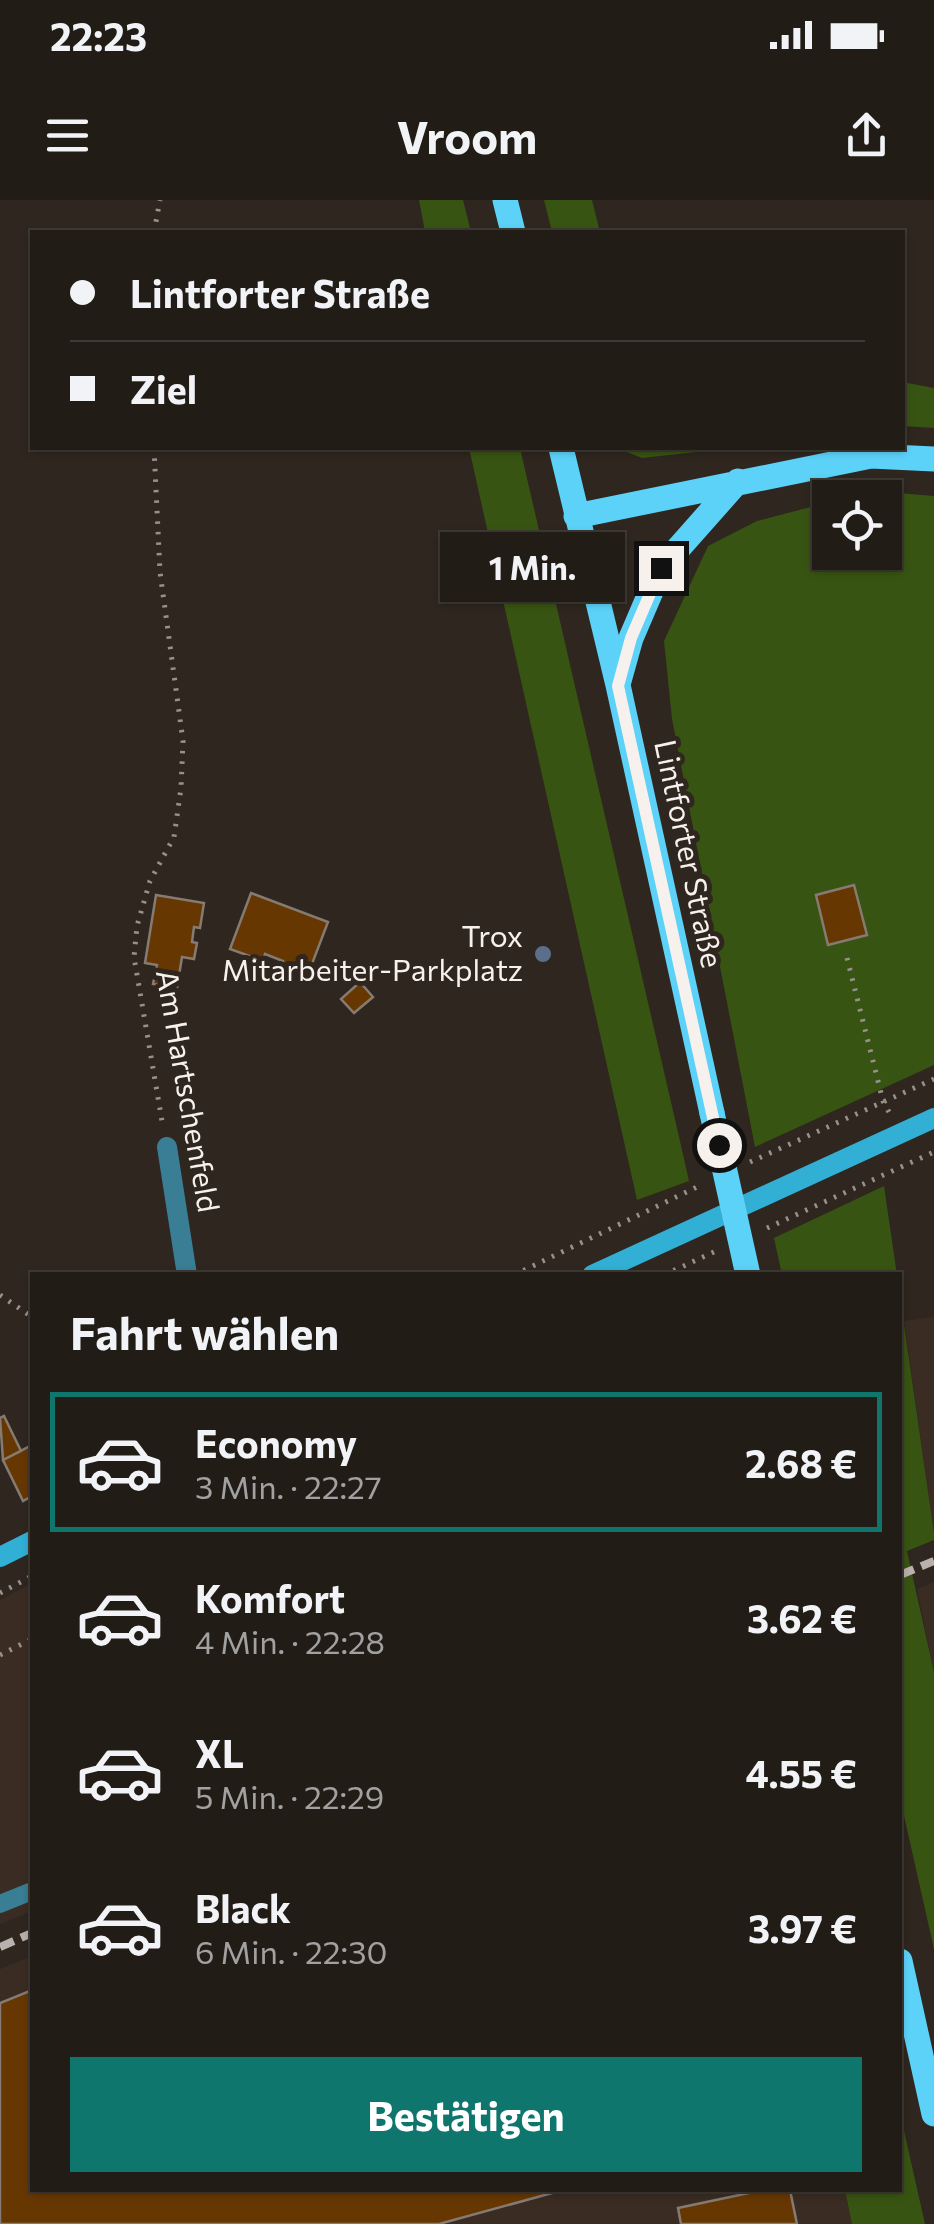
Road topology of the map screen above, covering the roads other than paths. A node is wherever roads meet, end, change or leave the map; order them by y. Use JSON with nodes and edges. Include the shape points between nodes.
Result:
{"nodes":[{"id":1,"x":505,"y":200,"type":"edge"},
{"id":2,"x":512,"y":230,"type":"edge"},
{"id":3,"x":561,"y":450,"type":"edge"},
{"id":4,"x":934,"y":459,"type":"edge"},
{"id":5,"x":738,"y":481,"type":"junction"},
{"id":6,"x":576,"y":516,"type":"junction"},
{"id":7,"x":618,"y":686,"type":"junction"},
{"id":8,"x":934,"y":1118,"type":"edge"},
{"id":9,"x":166,"y":1147,"type":"road end"},
{"id":10,"x":187,"y":1272,"type":"edge"},
{"id":11,"x":599,"y":1272,"type":"edge"},
{"id":12,"x":747,"y":1272,"type":"edge"},
{"id":13,"x":30,"y":1542,"type":"edge"},
{"id":14,"x":0,"y":1557,"type":"edge"},
{"id":15,"x":30,"y":1892,"type":"edge"},
{"id":16,"x":0,"y":1904,"type":"edge"},
{"id":17,"x":902,"y":1971,"type":"edge"},
{"id":18,"x":934,"y":2114,"type":"edge"}],
"edges":[{"from":1,"to":2,"type":"main road"},
{"from":3,"to":6,"type":"main road","name":"Lintforter Straße"},
{"from":4,"to":5,"type":"main road","via":[[871,456]]},
{"from":5,"to":6,"type":"main road"},
{"from":5,"to":7,"type":"main road","via":[[661,568]]},
{"from":6,"to":7,"type":"main road","name":"Lintforter Straße"},
{"from":7,"to":12,"type":"main road","name":"Lintforter Straße","bridge":true},
{"from":8,"to":11,"type":"main road"},
{"from":9,"to":10,"type":"street","name":"Am Hartschenfeld"},
{"from":13,"to":14,"type":"main road"},
{"from":15,"to":16,"type":"lane"},
{"from":17,"to":18,"type":"main road"}]}
